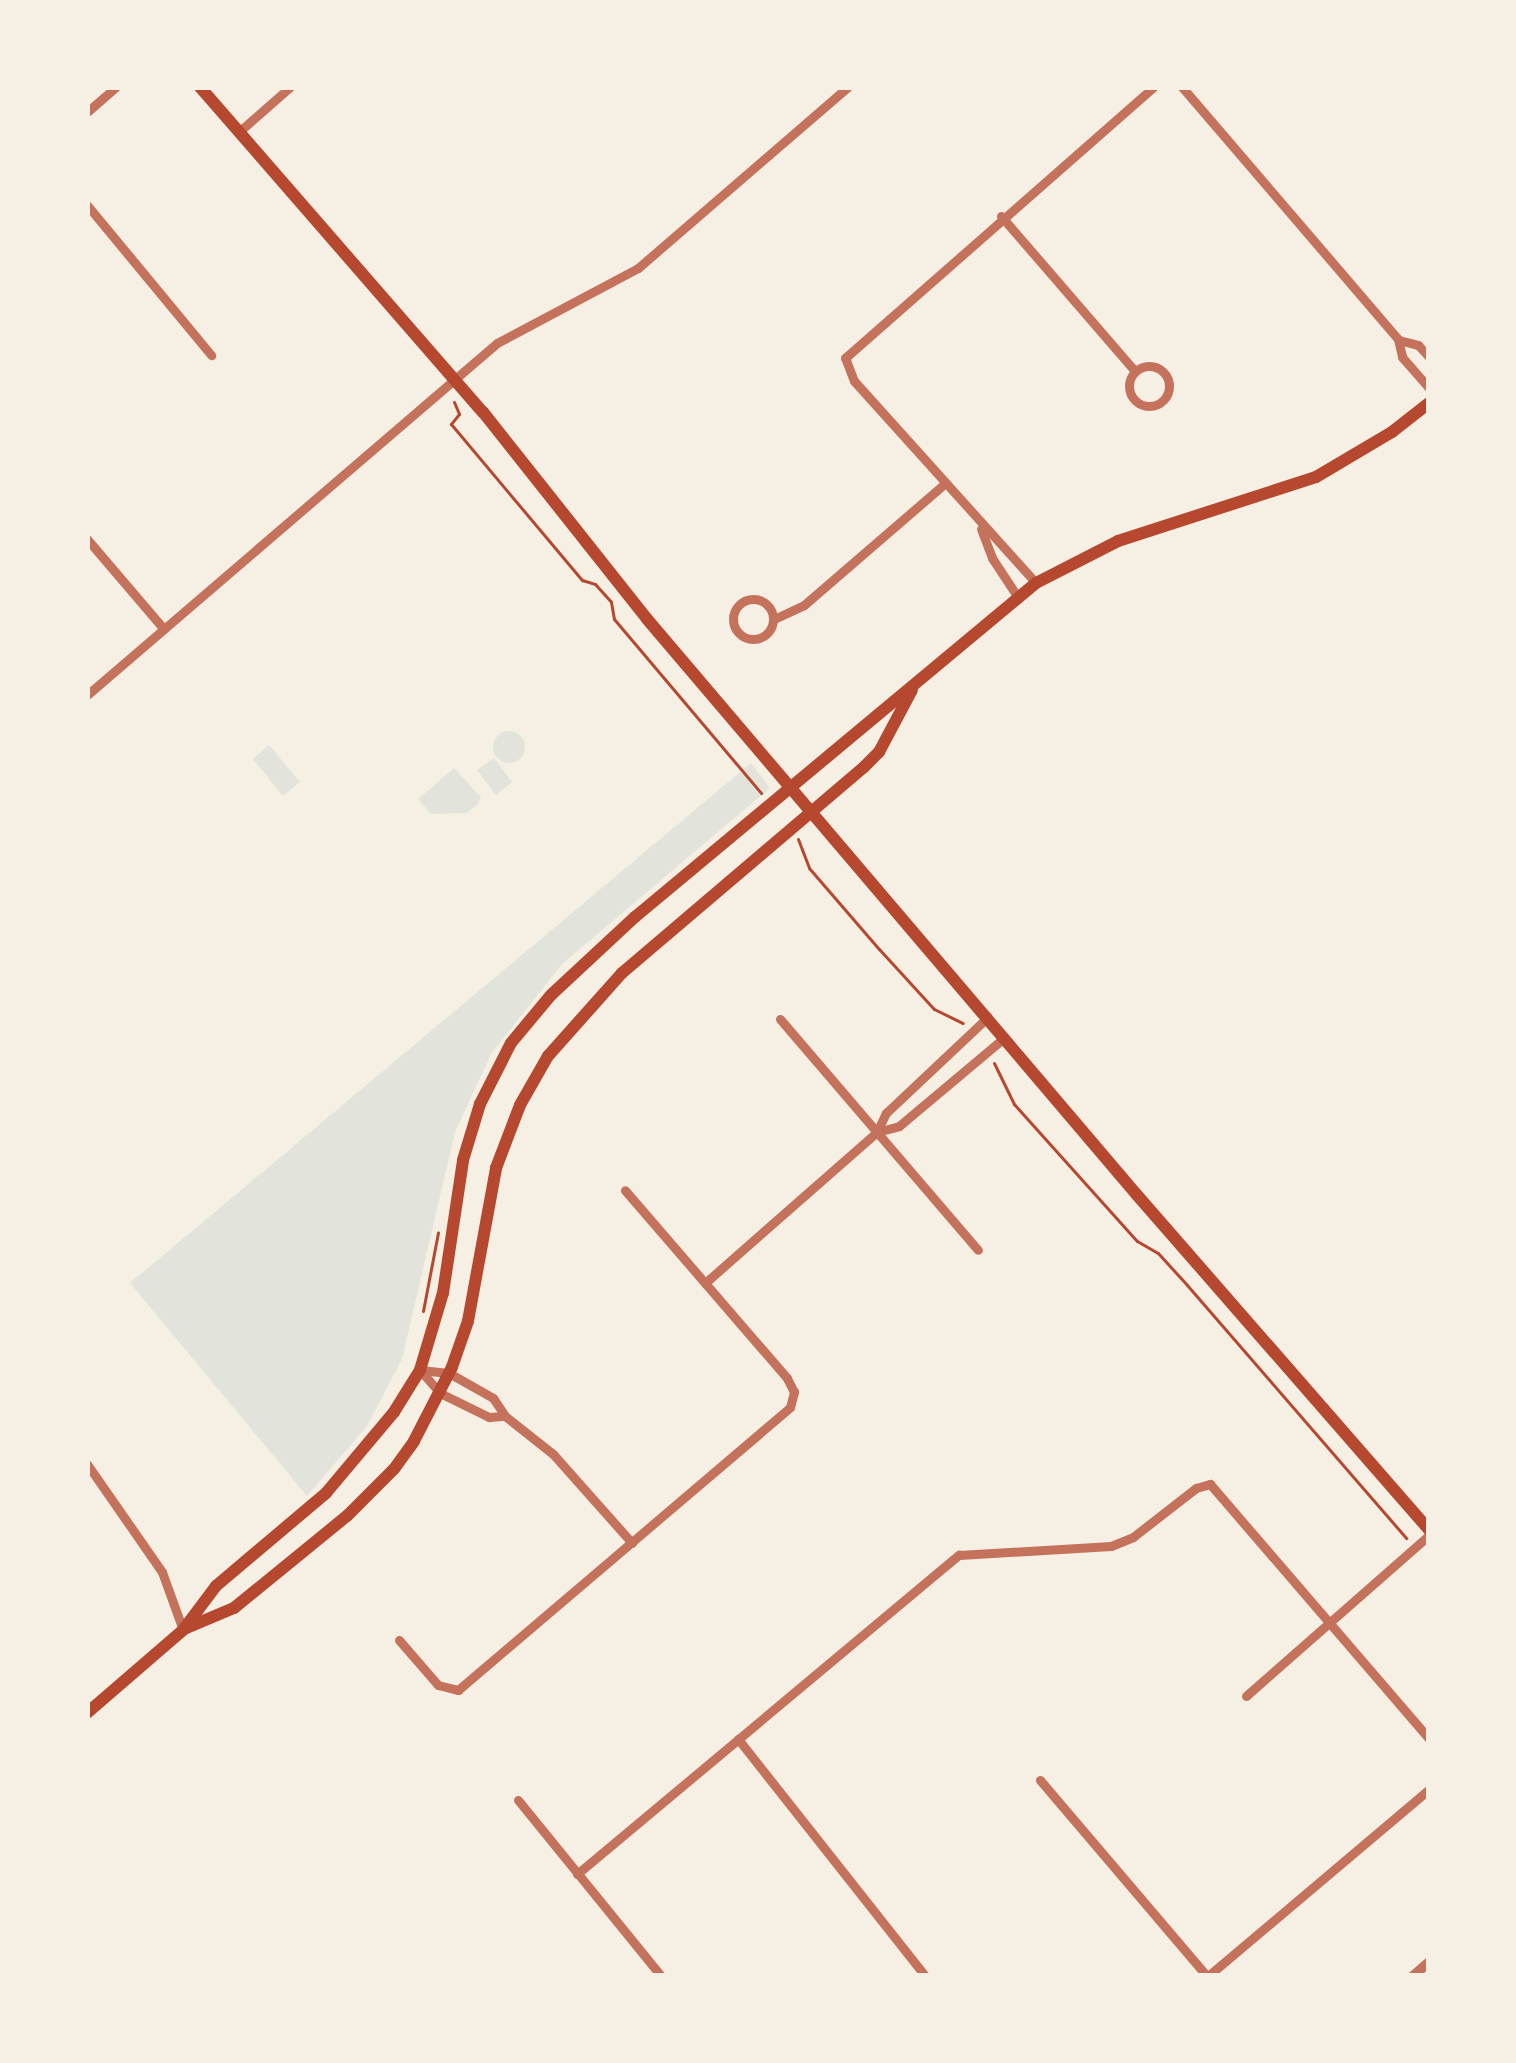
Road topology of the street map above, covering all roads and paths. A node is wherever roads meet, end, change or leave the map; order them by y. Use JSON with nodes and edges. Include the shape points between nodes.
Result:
{"nodes":[{"id":1,"x":116,"y":87,"type":"edge"},
{"id":2,"x":200,"y":87,"type":"edge"},
{"id":3,"x":290,"y":87,"type":"edge"},
{"id":4,"x":848,"y":87,"type":"edge"},
{"id":5,"x":1153,"y":87,"type":"edge"},
{"id":6,"x":1182,"y":87,"type":"edge"},
{"id":7,"x":87,"y":112,"type":"edge"},
{"id":8,"x":241,"y":130,"type":"junction"},
{"id":9,"x":87,"y":205,"type":"edge"},
{"id":10,"x":1001,"y":217,"type":"junction"},
{"id":11,"x":1398,"y":340,"type":"junction"},
{"id":12,"x":211,"y":356,"type":"dead end"},
{"id":13,"x":1429,"y":357,"type":"edge"},
{"id":14,"x":1135,"y":371,"type":"junction"},
{"id":15,"x":453,"y":378,"type":"junction"},
{"id":16,"x":1429,"y":388,"type":"edge"},
{"id":17,"x":454,"y":402,"type":"dead end"},
{"id":18,"x":1429,"y":403,"type":"edge"},
{"id":19,"x":942,"y":486,"type":"junction"},
{"id":20,"x":981,"y":529,"type":"junction"},
{"id":21,"x":87,"y":539,"type":"edge"},
{"id":22,"x":1036,"y":583,"type":"junction"},
{"id":23,"x":1017,"y":596,"type":"junction"},
{"id":24,"x":773,"y":619,"type":"junction"},
{"id":25,"x":164,"y":629,"type":"junction"},
{"id":26,"x":919,"y":679,"type":"junction"},
{"id":27,"x":87,"y":695,"type":"edge"},
{"id":28,"x":794,"y":788,"type":"junction"},
{"id":29,"x":764,"y":796,"type":"dead end"},
{"id":30,"x":812,"y":809,"type":"junction"},
{"id":31,"x":988,"y":1017,"type":"junction"},
{"id":32,"x":780,"y":1019,"type":"dead end"},
{"id":33,"x":1005,"y":1037,"type":"junction"},
{"id":34,"x":878,"y":1132,"type":"junction"},
{"id":35,"x":625,"y":1190,"type":"dead end"},
{"id":36,"x":1137,"y":1241,"type":"dead end"},
{"id":37,"x":978,"y":1250,"type":"dead end"},
{"id":38,"x":705,"y":1283,"type":"junction"},
{"id":39,"x":420,"y":1370,"type":"junction"},
{"id":40,"x":449,"y":1372,"type":"junction"},
{"id":41,"x":440,"y":1393,"type":"junction"},
{"id":42,"x":505,"y":1416,"type":"junction"},
{"id":43,"x":87,"y":1464,"type":"edge"},
{"id":44,"x":1429,"y":1532,"type":"edge"},
{"id":45,"x":632,"y":1543,"type":"junction"},
{"id":46,"x":1414,"y":1548,"type":"junction"},
{"id":47,"x":1328,"y":1624,"type":"junction"},
{"id":48,"x":183,"y":1630,"type":"junction"},
{"id":49,"x":399,"y":1640,"type":"dead end"},
{"id":50,"x":1246,"y":1696,"type":"dead end"},
{"id":51,"x":87,"y":1713,"type":"edge"},
{"id":52,"x":738,"y":1739,"type":"junction"},
{"id":53,"x":1429,"y":1739,"type":"edge"},
{"id":54,"x":1040,"y":1780,"type":"dead end"},
{"id":55,"x":1429,"y":1789,"type":"edge"},
{"id":56,"x":518,"y":1800,"type":"dead end"},
{"id":57,"x":577,"y":1874,"type":"junction"},
{"id":58,"x":1429,"y":1962,"type":"edge"},
{"id":59,"x":661,"y":1976,"type":"edge"},
{"id":60,"x":926,"y":1976,"type":"edge"},
{"id":61,"x":1208,"y":1976,"type":"edge"},
{"id":62,"x":1413,"y":1976,"type":"edge"}],
"edges":[{"from":1,"to":7,"type":"street"},
{"from":2,"to":8,"type":"main road"},
{"from":3,"to":8,"type":"street"},
{"from":4,"to":15,"type":"street","via":[[638,268],[515,332]]},
{"from":5,"to":10,"type":"street"},
{"from":6,"to":11,"type":"street"},
{"from":8,"to":15,"type":"main road"},
{"from":9,"to":12,"type":"street"},
{"from":10,"to":14,"type":"street"},
{"from":10,"to":19,"type":"street","via":[[859,340],[845,365]]},
{"from":11,"to":13,"type":"street","via":[[1418,344]]},
{"from":11,"to":16,"type":"street"},
{"from":14,"to":14,"type":"street","via":[[1135,400],[1147,406],[1165,398],[1160,369]]},
{"from":15,"to":25,"type":"street"},
{"from":15,"to":28,"type":"main road"},
{"from":17,"to":29,"type":"path","via":[[459,414],[451,424],[582,580],[611,602],[614,619]]},
{"from":18,"to":22,"type":"main road","via":[[1316,477],[1118,541]]},
{"from":19,"to":20,"type":"street"},
{"from":19,"to":24,"type":"street","via":[[804,605]]},
{"from":20,"to":22,"type":"street","via":[[1007,546]]},
{"from":20,"to":23,"type":"street"},
{"from":21,"to":25,"type":"street"},
{"from":22,"to":23,"type":"main road"},
{"from":23,"to":26,"type":"main road"},
{"from":24,"to":24,"type":"street","via":[[765,602],[752,599],[734,616],[738,632],[752,639],[769,632]]},
{"from":25,"to":27,"type":"street"},
{"from":26,"to":28,"type":"main road"},
{"from":26,"to":30,"type":"main road","via":[[879,752]]},
{"from":28,"to":30,"type":"main road"},
{"from":28,"to":39,"type":"main road","via":[[635,917],[511,1043],[480,1104],[464,1160],[443,1293]]},
{"from":30,"to":31,"type":"main road"},
{"from":30,"to":40,"type":"main road","via":[[622,973],[532,1081],[496,1168],[468,1321]]},
{"from":31,"to":33,"type":"main road"},
{"from":31,"to":34,"type":"street","via":[[886,1114]]},
{"from":32,"to":34,"type":"street"},
{"from":33,"to":34,"type":"street","via":[[899,1126]]},
{"from":33,"to":44,"type":"main road"},
{"from":34,"to":37,"type":"street"},
{"from":34,"to":38,"type":"street"},
{"from":35,"to":38,"type":"street"},
{"from":36,"to":46,"type":"path","via":[[1158,1252]]},
{"from":38,"to":45,"type":"street","via":[[787,1378],[794,1400]]},
{"from":39,"to":40,"type":"street"},
{"from":39,"to":41,"type":"street"},
{"from":39,"to":48,"type":"main road","via":[[352,1467],[216,1586]]},
{"from":40,"to":41,"type":"main road"},
{"from":40,"to":42,"type":"street","via":[[493,1398]]},
{"from":41,"to":42,"type":"street","via":[[489,1417]]},
{"from":41,"to":48,"type":"main road","via":[[404,1455],[347,1516],[234,1608]]},
{"from":42,"to":45,"type":"street","via":[[553,1454]]},
{"from":43,"to":48,"type":"street","via":[[162,1572]]},
{"from":44,"to":46,"type":"street"},
{"from":45,"to":49,"type":"street","via":[[466,1685],[438,1685]]},
{"from":46,"to":47,"type":"street"},
{"from":47,"to":50,"type":"street"},
{"from":47,"to":52,"type":"street","via":[[1210,1484],[1112,1546],[959,1555]]},
{"from":47,"to":53,"type":"street"},
{"from":48,"to":51,"type":"main road"},
{"from":52,"to":57,"type":"street"},
{"from":52,"to":60,"type":"street"},
{"from":54,"to":61,"type":"street"},
{"from":55,"to":61,"type":"street"},
{"from":56,"to":57,"type":"street"},
{"from":57,"to":59,"type":"street"},
{"from":58,"to":62,"type":"street"}]}
